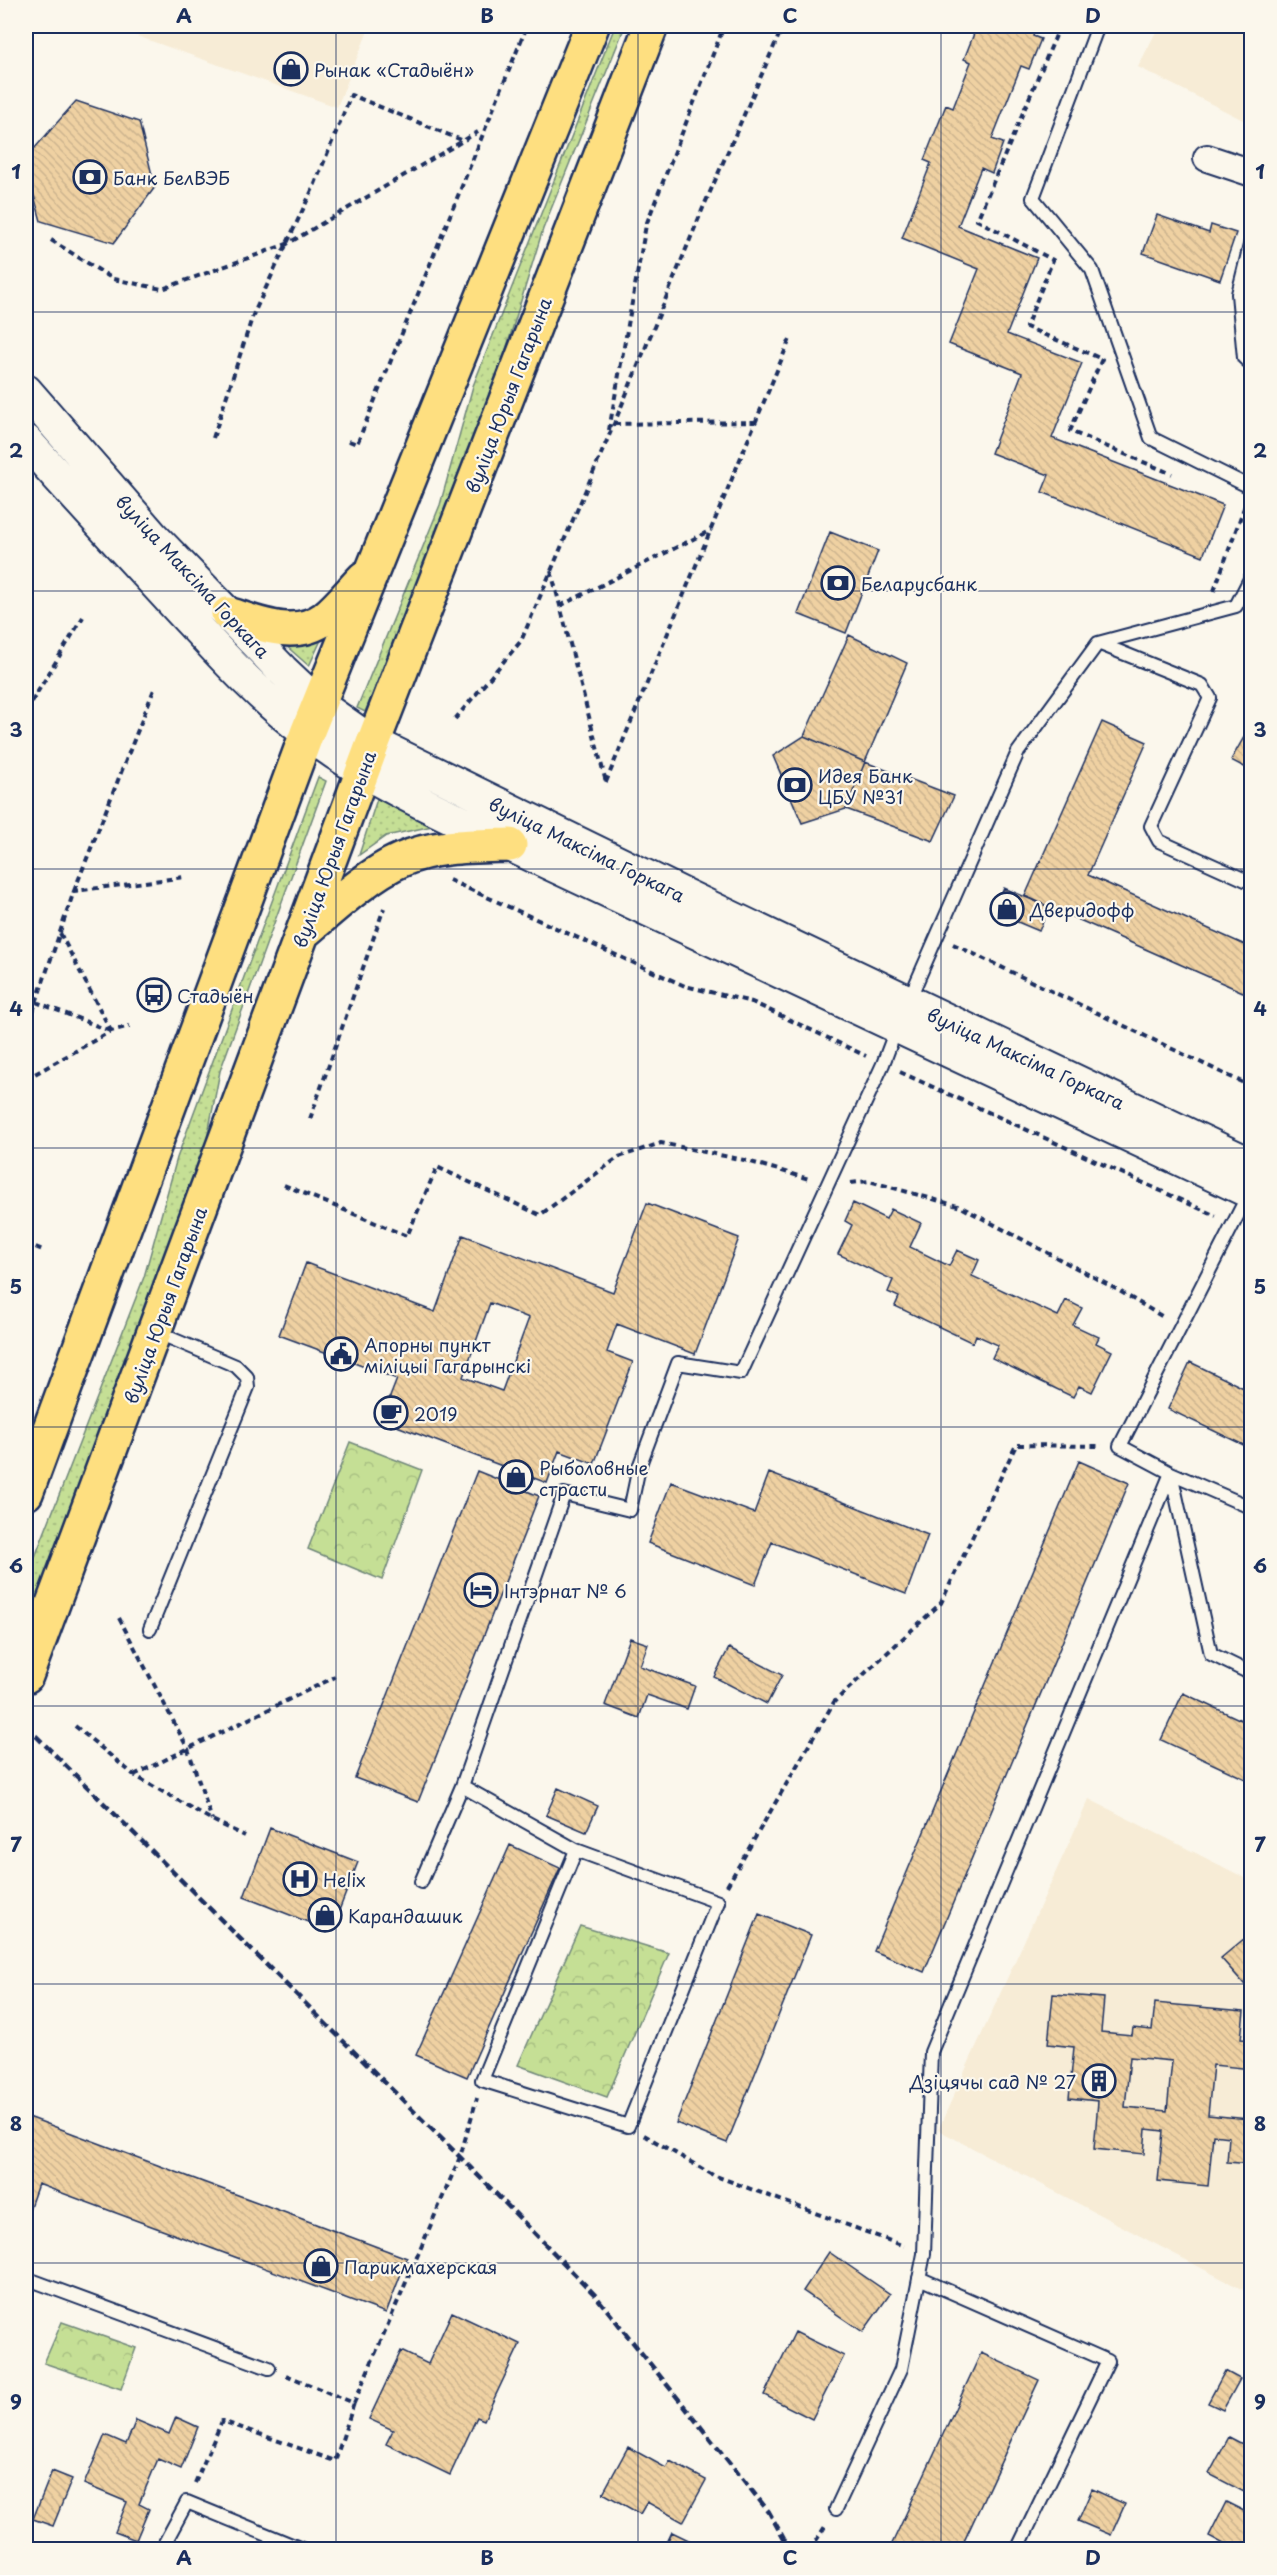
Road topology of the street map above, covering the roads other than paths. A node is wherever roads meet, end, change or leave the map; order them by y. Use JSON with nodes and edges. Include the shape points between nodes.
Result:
{"nodes":[{"id":1,"x":592,"y":26,"type":"edge"},
{"id":2,"x":651,"y":26,"type":"edge"},
{"id":3,"x":1098,"y":26,"type":"edge"},
{"id":4,"x":1206,"y":158,"type":"dead end"},
{"id":5,"x":1251,"y":173,"type":"edge"},
{"id":6,"x":1251,"y":237,"type":"edge"},
{"id":7,"x":1251,"y":365,"type":"edge"},
{"id":8,"x":26,"y":391,"type":"edge"},
{"id":9,"x":26,"y":441,"type":"edge"},
{"id":10,"x":1251,"y":488,"type":"edge"},
{"id":11,"x":374,"y":568,"type":"junction"},
{"id":12,"x":1251,"y":574,"type":"edge"},
{"id":13,"x":228,"y":614,"type":"junction"},
{"id":14,"x":1098,"y":643,"type":"junction"},
{"id":15,"x":313,"y":719,"type":"junction"},
{"id":16,"x":368,"y":757,"type":"junction"},
{"id":17,"x":510,"y":845,"type":"junction"},
{"id":18,"x":1251,"y":883,"type":"edge"},
{"id":19,"x":304,"y":932,"type":"junction"},
{"id":20,"x":902,"y":1015,"type":"junction"},
{"id":21,"x":1251,"y":1184,"type":"edge"},
{"id":22,"x":155,"y":1331,"type":"junction"},
{"id":23,"x":34,"y":1447,"type":"edge"},
{"id":24,"x":1171,"y":1473,"type":"junction"},
{"id":25,"x":26,"y":1493,"type":"edge"},
{"id":26,"x":1251,"y":1508,"type":"edge"},
{"id":27,"x":150,"y":1629,"type":"dead end"},
{"id":28,"x":1251,"y":1674,"type":"edge"},
{"id":29,"x":26,"y":1676,"type":"edge"},
{"id":30,"x":462,"y":1786,"type":"junction"},
{"id":31,"x":576,"y":1850,"type":"junction"},
{"id":32,"x":421,"y":1882,"type":"dead end"},
{"id":33,"x":919,"y":2278,"type":"junction"},
{"id":34,"x":26,"y":2292,"type":"edge"},
{"id":35,"x":268,"y":2368,"type":"road end"},
{"id":36,"x":836,"y":2509,"type":"road end"},
{"id":37,"x":161,"y":2550,"type":"edge"},
{"id":38,"x":304,"y":2550,"type":"edge"},
{"id":39,"x":1017,"y":2550,"type":"edge"}],
"edges":[{"from":1,"to":11,"type":"main road"},
{"from":2,"to":16,"type":"main road","name":"вуліца Юрыя Гагарына"},
{"from":3,"to":10,"type":"lane","via":[[1033,198],[1092,270],[1151,438]]},
{"from":4,"to":5,"type":"street"},
{"from":6,"to":7,"type":"lane","via":[[1238,294],[1244,358]]},
{"from":8,"to":13,"type":"street","name":"вуліца Максіма Горкага","via":[[153,537]]},
{"from":9,"to":15,"type":"street","name":"вуліца Максіма Горкага","via":[[206,639],[265,698]]},
{"from":11,"to":13,"type":"main road","via":[[324,618],[299,629],[272,628]]},
{"from":11,"to":15,"type":"main road"},
{"from":12,"to":14,"type":"lane","via":[[1236,606]]},
{"from":13,"to":15,"type":"street","name":"вуліца Максіма Горкага"},
{"from":14,"to":18,"type":"lane","via":[[1203,685],[1210,698],[1151,826],[1159,841]]},
{"from":14,"to":20,"type":"lane","via":[[1018,752]]},
{"from":15,"to":16,"type":"street","name":"вуліца Максіма Горкага"},
{"from":15,"to":23,"type":"main road"},
{"from":16,"to":17,"type":"street","name":"вуліца Максіма Горкага","via":[[414,799]]},
{"from":16,"to":19,"type":"main road","name":"вуліца Юрыя Гагарына"},
{"from":16,"to":20,"type":"street","name":"вуліца Максіма Горкага","via":[[426,771]]},
{"from":17,"to":19,"type":"main road","via":[[455,847],[401,860],[348,895]]},
{"from":17,"to":20,"type":"street","name":"вуліца Максіма Горкага"},
{"from":19,"to":22,"type":"main road","name":"вуліца Юрыя Гагарына"},
{"from":20,"to":21,"type":"street","name":"вуліца Максіма Горкага"},
{"from":20,"to":30,"type":"lane","via":[[741,1374],[678,1363],[639,1467],[630,1510],[564,1494]]},
{"from":21,"to":24,"type":"lane","via":[[1120,1446]]},
{"from":22,"to":27,"type":"lane","via":[[236,1366],[247,1377],[248,1387]]},
{"from":22,"to":29,"type":"main road","name":"вуліца Юрыя Гагарына"},
{"from":23,"to":25,"type":"main road"},
{"from":24,"to":26,"type":"lane"},
{"from":24,"to":28,"type":"lane","via":[[1211,1654]]},
{"from":24,"to":33,"type":"lane","via":[[931,2052],[924,2254]]},
{"from":30,"to":31,"type":"lane"},
{"from":30,"to":32,"type":"lane"},
{"from":31,"to":31,"type":"lane","via":[[718,1902],[628,2126],[482,2079]]},
{"from":33,"to":36,"type":"lane","via":[[901,2369]]},
{"from":33,"to":39,"type":"lane","via":[[1108,2361]]},
{"from":34,"to":35,"type":"lane","via":[[31,2280]]},
{"from":37,"to":38,"type":"lane","via":[[187,2502]]}]}
